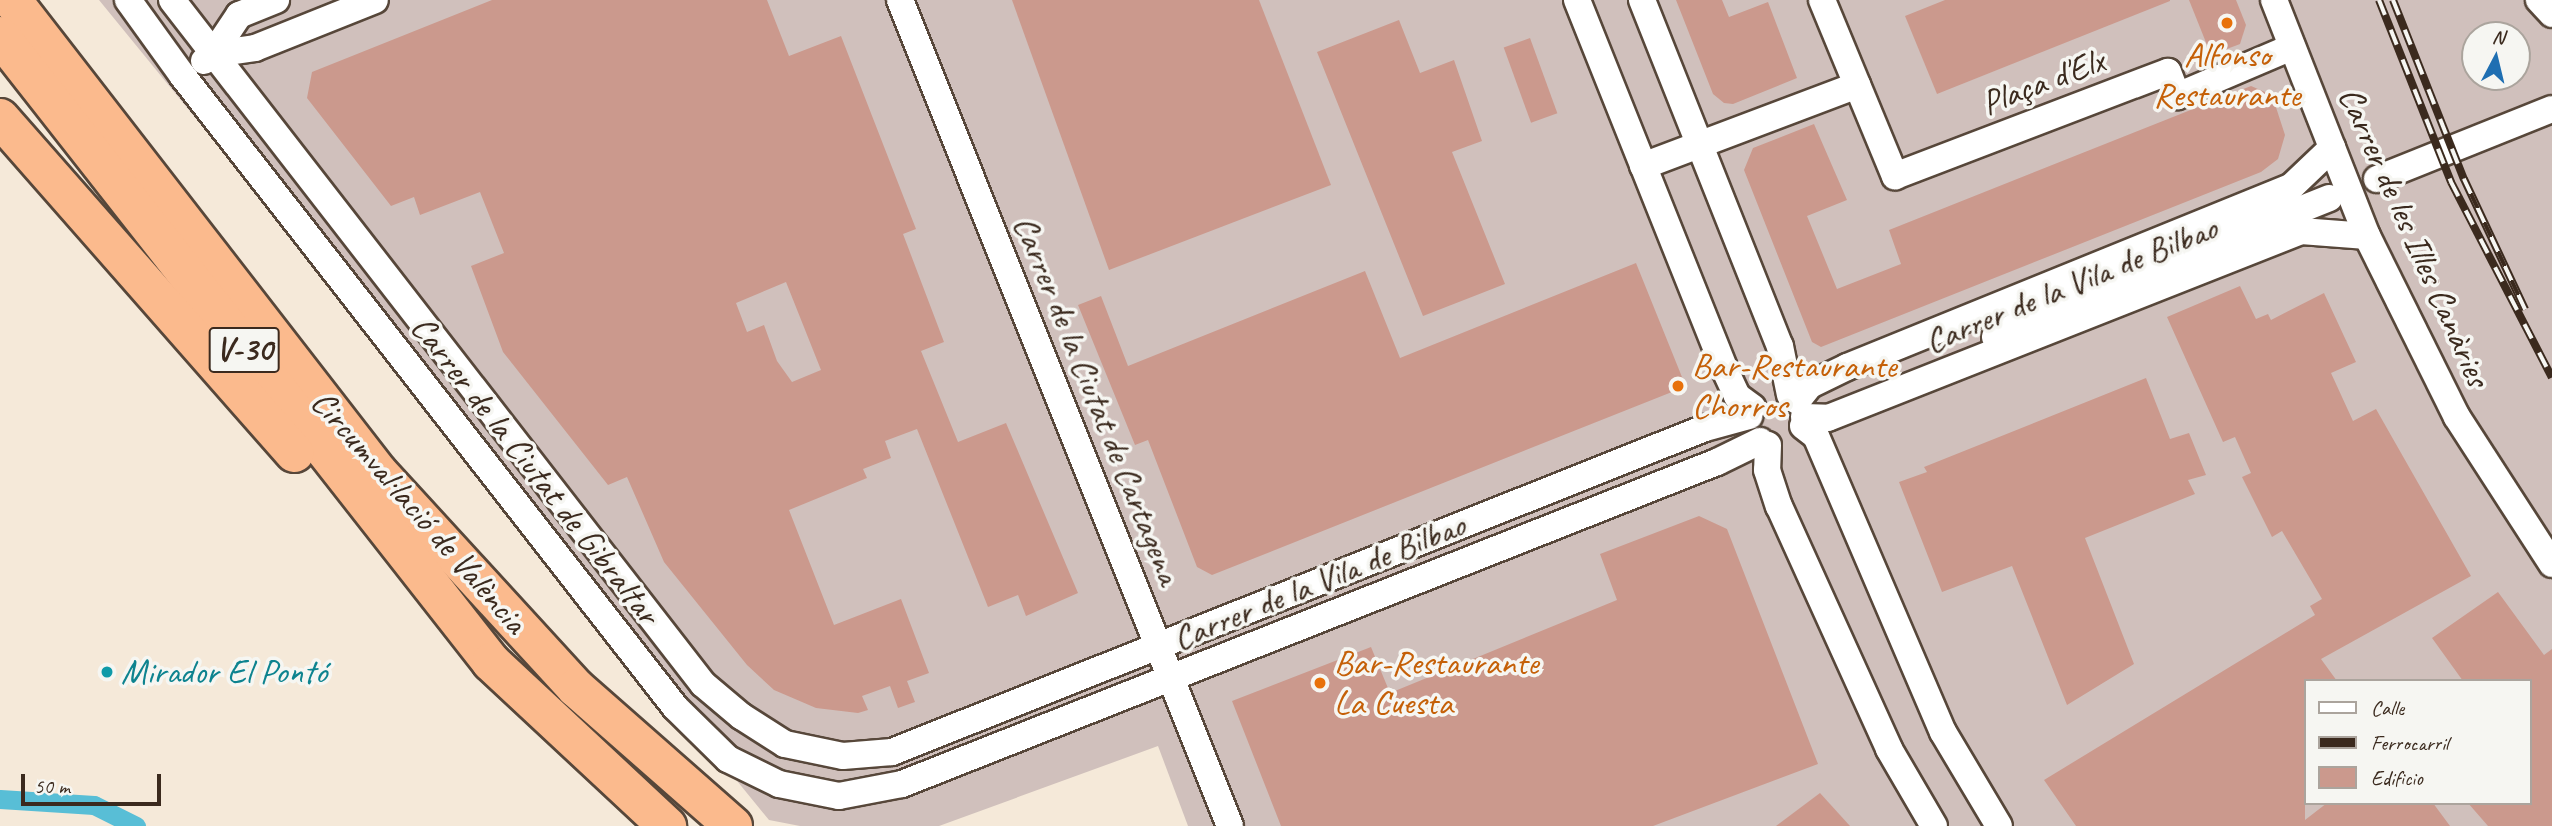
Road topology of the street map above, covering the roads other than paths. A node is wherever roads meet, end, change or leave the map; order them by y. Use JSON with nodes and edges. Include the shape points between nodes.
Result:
{"nodes":[{"id":1,"x":12,"y":0,"type":"edge"},
{"id":2,"x":128,"y":0,"type":"edge"},
{"id":3,"x":172,"y":0,"type":"edge"},
{"id":4,"x":276,"y":0,"type":"edge"},
{"id":5,"x":375,"y":0,"type":"edge"},
{"id":6,"x":900,"y":0,"type":"edge"},
{"id":7,"x":1577,"y":0,"type":"edge"},
{"id":8,"x":1643,"y":0,"type":"edge"},
{"id":9,"x":1822,"y":0,"type":"edge"},
{"id":10,"x":2274,"y":0,"type":"edge"},
{"id":11,"x":2539,"y":0,"type":"edge"},
{"id":12,"x":2552,"y":14,"type":"edge"},
{"id":13,"x":0,"y":36,"type":"edge"},
{"id":14,"x":2292,"y":47,"type":"junction"},
{"id":15,"x":213,"y":54,"type":"junction"},
{"id":16,"x":182,"y":75,"type":"junction"},
{"id":17,"x":1857,"y":85,"type":"junction"},
{"id":18,"x":2552,"y":109,"type":"edge"},
{"id":19,"x":0,"y":118,"type":"edge"},
{"id":20,"x":1700,"y":145,"type":"junction"},
{"id":21,"x":2332,"y":148,"type":"junction"},
{"id":22,"x":1643,"y":166,"type":"junction"},
{"id":23,"x":2377,"y":179,"type":"dead end"},
{"id":24,"x":2329,"y":198,"type":"dead end"},
{"id":25,"x":2367,"y":236,"type":"junction"},
{"id":26,"x":2032,"y":317,"type":"junction"},
{"id":27,"x":1882,"y":352,"type":"junction"},
{"id":28,"x":1899,"y":390,"type":"junction"},
{"id":29,"x":1799,"y":410,"type":"junction"},
{"id":30,"x":1750,"y":412,"type":"junction"},
{"id":31,"x":1764,"y":443,"type":"junction"},
{"id":32,"x":2552,"y":564,"type":"edge"},
{"id":33,"x":1157,"y":645,"type":"junction"},
{"id":34,"x":491,"y":662,"type":"junction"},
{"id":35,"x":1171,"y":678,"type":"junction"},
{"id":36,"x":892,"y":752,"type":"joint"},
{"id":37,"x":902,"y":784,"type":"joint"},
{"id":38,"x":667,"y":826,"type":"edge"},
{"id":39,"x":733,"y":826,"type":"edge"},
{"id":40,"x":1230,"y":826,"type":"edge"},
{"id":41,"x":1934,"y":826,"type":"edge"},
{"id":42,"x":1998,"y":826,"type":"edge"}],
"edges":[{"from":1,"to":39,"type":"highway","name":"Circumval·lació de València","number":"V-30","via":[[378,472],[576,688]]},
{"from":2,"to":16,"type":"street","name":"Carrer de la Ciutat de Gibraltar"},
{"from":3,"to":15,"type":"street","name":"Carrer de la Ciutat de Gibraltar"},
{"from":4,"to":15,"type":"street","via":[[239,15]]},
{"from":5,"to":15,"type":"street","via":[[255,48]]},
{"from":6,"to":33,"type":"street","name":"Carrer de la Ciutat de Cartagena"},
{"from":7,"to":22,"type":"street"},
{"from":8,"to":20,"type":"street"},
{"from":9,"to":17,"type":"street","name":"Plaça d'Elx"},
{"from":10,"to":14,"type":"street","name":"Carrer de les Illes Canàries"},
{"from":11,"to":12,"type":"street"},
{"from":13,"to":34,"type":"highway","name":"Circumval·lació de València","number":"V-30"},
{"from":14,"to":17,"type":"street","name":"Plaça d'Elx","via":[[2177,96],[2168,72],[1895,176]]},
{"from":14,"to":21,"type":"street","name":"Carrer de les Illes Canàries"},
{"from":15,"to":16,"type":"street"},
{"from":15,"to":36,"type":"street","name":"Carrer de la Ciutat de Gibraltar","via":[[703,684],[785,744],[844,756]]},
{"from":16,"to":37,"type":"street","name":"Carrer de la Ciutat de Gibraltar","via":[[675,707],[728,759],[779,784],[839,796]]},
{"from":17,"to":20,"type":"street"},
{"from":18,"to":23,"type":"street"},
{"from":19,"to":34,"type":"highway","via":[[448,629]]},
{"from":20,"to":22,"type":"street"},
{"from":20,"to":29,"type":"street","via":[[1780,345]]},
{"from":21,"to":25,"type":"street","name":"Carrer de les Illes Canàries"},
{"from":21,"to":27,"type":"street","name":"Carrer de la Vila de Bilbao","via":[[2291,187]]},
{"from":22,"to":30,"type":"street","via":[[1724,368]]},
{"from":24,"to":26,"type":"street"},
{"from":25,"to":28,"type":"street","name":"Carrer de la Vila de Bilbao","via":[[2301,231]]},
{"from":25,"to":32,"type":"street","name":"Carrer de les Illes Canàries","via":[[2457,417]]},
{"from":26,"to":27,"type":"street"},
{"from":26,"to":28,"type":"street"},
{"from":27,"to":29,"type":"street","name":"Carrer de la Vila de Bilbao","via":[[1810,385]]},
{"from":28,"to":29,"type":"street","name":"Carrer de la Vila de Bilbao","via":[[1828,418]]},
{"from":29,"to":30,"type":"street","name":"Carrer de la Vila de Bilbao","via":[[1773,392]]},
{"from":29,"to":31,"type":"street","name":"Carrer de la Vila de Bilbao","via":[[1786,445]]},
{"from":29,"to":42,"type":"street","via":[[1816,436],[1943,732]]},
{"from":30,"to":31,"type":"street"},
{"from":30,"to":33,"type":"street","name":"Carrer de la Vila de Bilbao"},
{"from":31,"to":35,"type":"street","name":"Carrer de la Vila de Bilbao"},
{"from":31,"to":41,"type":"street","via":[[1779,506],[1889,749]]},
{"from":33,"to":35,"type":"street","name":"Carrer de la Ciutat de Cartagena"},
{"from":33,"to":36,"type":"street","name":"Carrer de la Vila de Bilbao"},
{"from":34,"to":38,"type":"highway","name":"Circumval·lació de València","number":"V-30"},
{"from":35,"to":37,"type":"street","name":"Carrer de la Vila de Bilbao"},
{"from":35,"to":40,"type":"street","name":"Carrer de la Ciutat de Cartagena"}]}
